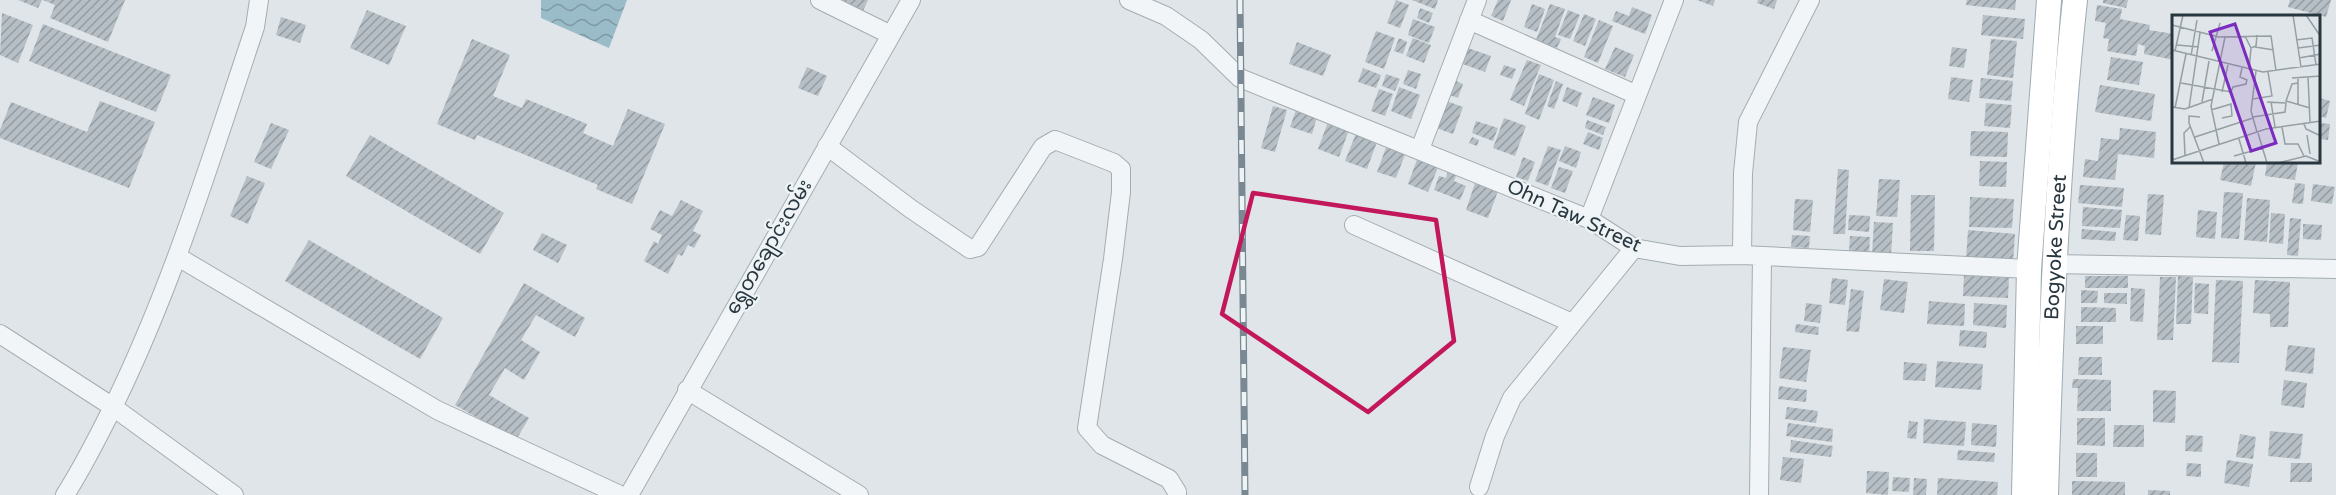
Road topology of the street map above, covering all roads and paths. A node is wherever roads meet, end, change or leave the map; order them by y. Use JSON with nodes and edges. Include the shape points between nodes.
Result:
{"nodes":[{"id":1,"x":259,"y":0,"type":"edge"},
{"id":2,"x":820,"y":0,"type":"edge"},
{"id":3,"x":911,"y":0,"type":"edge"},
{"id":4,"x":1129,"y":0,"type":"edge"},
{"id":5,"x":1477,"y":0,"type":"edge"},
{"id":6,"x":1674,"y":0,"type":"edge"},
{"id":7,"x":1810,"y":0,"type":"edge"},
{"id":8,"x":2049,"y":0,"type":"edge"},
{"id":9,"x":2075,"y":0,"type":"edge"},
{"id":10,"x":1469,"y":20,"type":"junction"},
{"id":11,"x":891,"y":35,"type":"junction"},
{"id":12,"x":1637,"y":95,"type":"junction"},
{"id":13,"x":827,"y":146,"type":"junction"},
{"id":14,"x":1420,"y":149,"type":"junction"},
{"id":15,"x":1589,"y":219,"type":"junction"},
{"id":16,"x":1354,"y":225,"type":"dead end"},
{"id":17,"x":1634,"y":248,"type":"junction"},
{"id":18,"x":1742,"y":255,"type":"junction"},
{"id":19,"x":178,"y":257,"type":"junction"},
{"id":20,"x":1762,"y":257,"type":"junction"},
{"id":21,"x":2053,"y":264,"type":"junction"},
{"id":22,"x":2029,"y":269,"type":"junction"},
{"id":23,"x":2336,"y":269,"type":"edge"},
{"id":24,"x":1572,"y":323,"type":"junction"},
{"id":25,"x":0,"y":334,"type":"edge"},
{"id":26,"x":687,"y":390,"type":"junction"},
{"id":27,"x":112,"y":407,"type":"junction"},
{"id":28,"x":1479,"y":487,"type":"dead end"},
{"id":29,"x":65,"y":495,"type":"edge"},
{"id":30,"x":234,"y":495,"type":"edge"},
{"id":31,"x":620,"y":495,"type":"edge"},
{"id":32,"x":629,"y":495,"type":"edge"},
{"id":33,"x":859,"y":495,"type":"edge"},
{"id":34,"x":1177,"y":495,"type":"edge"},
{"id":35,"x":1759,"y":495,"type":"edge"},
{"id":36,"x":2024,"y":495,"type":"edge"},
{"id":37,"x":2046,"y":495,"type":"edge"}],
"edges":[{"from":1,"to":19,"type":"street","via":[[255,27]]},
{"from":2,"to":11,"type":"street"},
{"from":3,"to":11,"type":"street","name":"ရွှေတချောင်းလမ်း"},
{"from":4,"to":14,"type":"street","name":"Ohn Taw Street","via":[[1166,16],[1201,40],[1240,78]]},
{"from":5,"to":10,"type":"street"},
{"from":6,"to":12,"type":"street"},
{"from":7,"to":18,"type":"street","via":[[1748,122]]},
{"from":8,"to":22,"type":"main road","name":"Bogyoke Street"},
{"from":9,"to":21,"type":"main road","name":"Bogyoke Street"},
{"from":10,"to":12,"type":"street"},
{"from":10,"to":14,"type":"street"},
{"from":11,"to":13,"type":"street","name":"ရွှေတချောင်းလမ်း"},
{"from":12,"to":15,"type":"street"},
{"from":13,"to":26,"type":"street","name":"ရွှေတချောင်းလမ်း"},
{"from":13,"to":34,"type":"street","via":[[970,249],[978,247],[1043,147],[1055,140],[1114,163],[1121,170],[1121,192],[1087,428],[1102,445],[1169,479]]},
{"from":14,"to":15,"type":"street","name":"Ohn Taw Street"},
{"from":15,"to":17,"type":"street","name":"Ohn Taw Street"},
{"from":16,"to":24,"type":"street"},
{"from":17,"to":18,"type":"street","name":"Ohn Taw Street","via":[[1680,256]]},
{"from":17,"to":24,"type":"street"},
{"from":18,"to":20,"type":"street","name":"Ohn Taw Street"},
{"from":19,"to":27,"type":"street"},
{"from":19,"to":31,"type":"street","via":[[437,410]]},
{"from":20,"to":22,"type":"street","name":"Ohn Taw Street"},
{"from":20,"to":35,"type":"street"},
{"from":21,"to":23,"type":"street"},
{"from":21,"to":37,"type":"main road","name":"Bogyoke Street"},
{"from":22,"to":36,"type":"main road","name":"Bogyoke Street"},
{"from":24,"to":28,"type":"street","via":[[1512,398]]},
{"from":25,"to":27,"type":"street"},
{"from":26,"to":32,"type":"street","name":"ရွှေတချောင်းလမ်း"},
{"from":26,"to":33,"type":"street"},
{"from":27,"to":29,"type":"street","via":[[83,468]]},
{"from":27,"to":30,"type":"street"}]}
